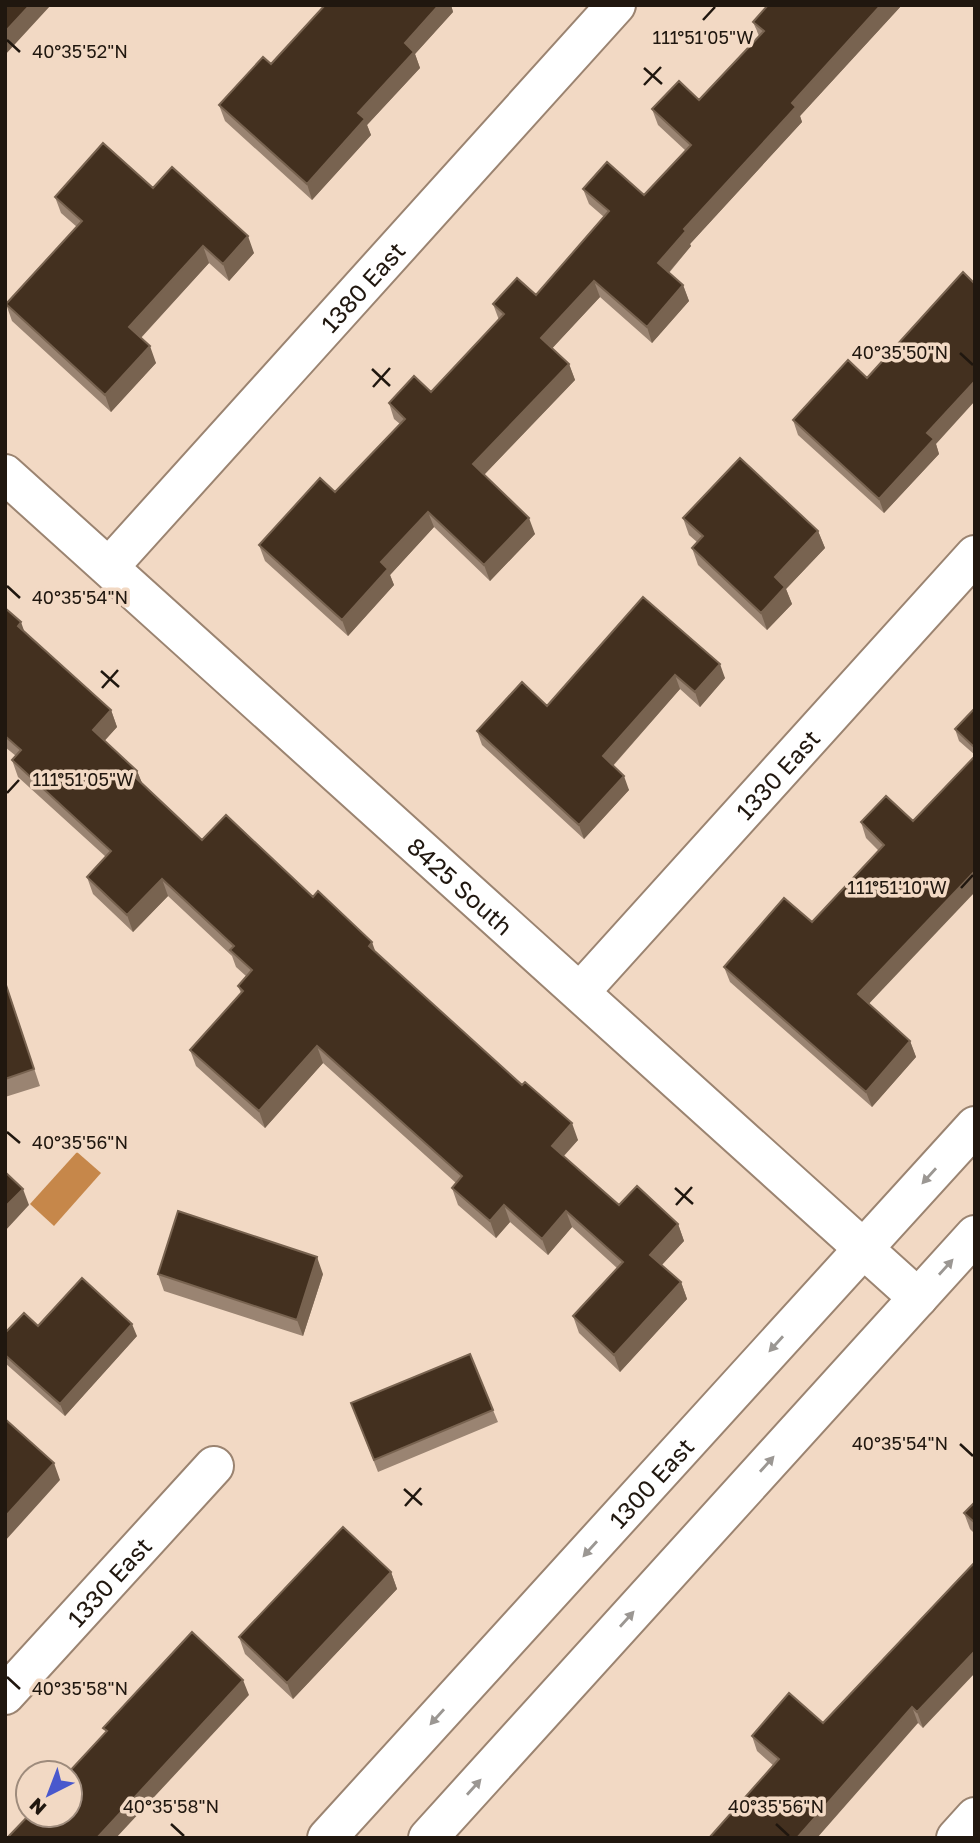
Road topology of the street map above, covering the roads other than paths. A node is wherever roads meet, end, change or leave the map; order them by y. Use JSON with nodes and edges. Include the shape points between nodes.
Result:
{"nodes":[{"id":1,"x":616,"y":5,"type":"edge"},
{"id":2,"x":5,"y":474,"type":"edge"},
{"id":3,"x":975,"y":555,"type":"edge"},
{"id":4,"x":109,"y":567,"type":"junction"},
{"id":5,"x":580,"y":992,"type":"junction"},
{"id":6,"x":975,"y":1126,"type":"edge"},
{"id":7,"x":975,"y":1235,"type":"edge"},
{"id":8,"x":863,"y":1248,"type":"junction"},
{"id":9,"x":918,"y":1298,"type":"junction"},
{"id":10,"x":214,"y":1466,"type":"dead end"},
{"id":11,"x":5,"y":1695,"type":"edge"},
{"id":12,"x":975,"y":1817,"type":"edge"},
{"id":13,"x":327,"y":1838,"type":"edge"},
{"id":14,"x":428,"y":1838,"type":"edge"},
{"id":15,"x":956,"y":1838,"type":"edge"}],
"edges":[{"from":1,"to":4,"type":"street","name":"1380 East"},
{"from":2,"to":4,"type":"street","name":"8425 South"},
{"from":3,"to":5,"type":"street","name":"1330 East"},
{"from":4,"to":5,"type":"street","name":"8425 South"},
{"from":5,"to":8,"type":"street","name":"8425 South"},
{"from":6,"to":8,"type":"street","name":"1300 East","one_way":true},
{"from":9,"to":7,"type":"street","one_way":true},
{"from":8,"to":9,"type":"street","name":"8425 South"},
{"from":8,"to":13,"type":"street","name":"1300 East","one_way":true},
{"from":14,"to":9,"type":"street","one_way":true},
{"from":10,"to":11,"type":"street","name":"1330 East"},
{"from":12,"to":15,"type":"street"}]}
